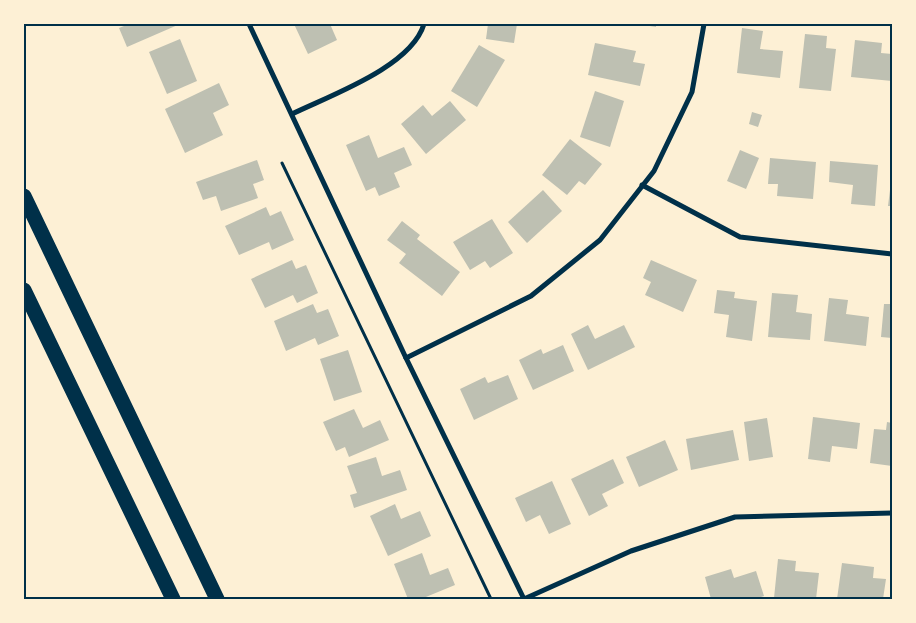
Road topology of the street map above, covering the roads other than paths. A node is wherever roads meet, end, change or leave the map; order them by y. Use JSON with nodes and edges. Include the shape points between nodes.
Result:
{"nodes":[{"id":1,"x":249,"y":24,"type":"edge"},
{"id":2,"x":424,"y":24,"type":"edge"},
{"id":3,"x":704,"y":24,"type":"edge"},
{"id":4,"x":292,"y":114,"type":"junction"},
{"id":5,"x":642,"y":186,"type":"junction"},
{"id":6,"x":24,"y":196,"type":"edge"},
{"id":7,"x":892,"y":254,"type":"edge"},
{"id":8,"x":24,"y":290,"type":"edge"},
{"id":9,"x":406,"y":358,"type":"junction"},
{"id":10,"x":892,"y":513,"type":"edge"},
{"id":11,"x":173,"y":599,"type":"edge"},
{"id":12,"x":217,"y":599,"type":"edge"},
{"id":13,"x":524,"y":599,"type":"edge"}],
"edges":[{"from":1,"to":4,"type":"street"},
{"from":2,"to":4,"type":"street","via":[[421,34],[389,67]]},
{"from":3,"to":5,"type":"street","via":[[692,92],[654,170]]},
{"from":4,"to":9,"type":"street"},
{"from":5,"to":7,"type":"street","via":[[740,237]]},
{"from":5,"to":9,"type":"street","via":[[600,240],[531,296]]},
{"from":6,"to":12,"type":"highway"},
{"from":8,"to":11,"type":"highway"},
{"from":9,"to":13,"type":"street"},
{"from":10,"to":13,"type":"street","via":[[735,517],[631,551]]}]}
